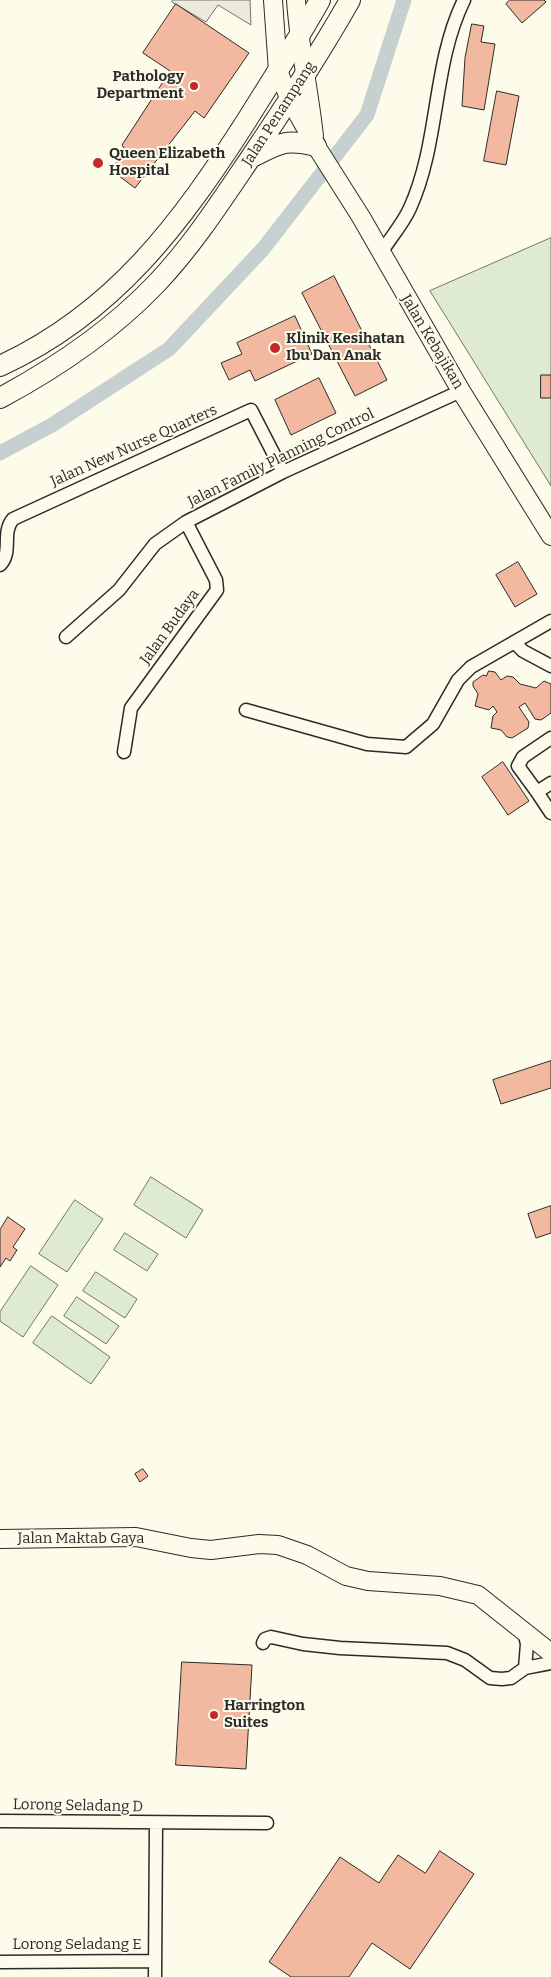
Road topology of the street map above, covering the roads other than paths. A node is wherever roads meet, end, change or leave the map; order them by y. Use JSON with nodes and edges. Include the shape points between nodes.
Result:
{"nodes":[{"id":1,"x":273,"y":0,"type":"edge"},
{"id":2,"x":296,"y":0,"type":"edge"},
{"id":3,"x":320,"y":0,"type":"edge"},
{"id":4,"x":350,"y":0,"type":"edge"},
{"id":5,"x":464,"y":0,"type":"edge"},
{"id":6,"x":299,"y":39,"type":"junction"},
{"id":7,"x":278,"y":71,"type":"junction"},
{"id":8,"x":307,"y":73,"type":"junction"},
{"id":9,"x":290,"y":100,"type":"junction"},
{"id":10,"x":316,"y":146,"type":"junction"},
{"id":11,"x":251,"y":158,"type":"junction"},
{"id":12,"x":381,"y":253,"type":"junction"},
{"id":13,"x":62,"y":332,"type":"junction"},
{"id":14,"x":76,"y":352,"type":"junction"},
{"id":15,"x":0,"y":366,"type":"edge"},
{"id":16,"x":461,"y":391,"type":"junction"},
{"id":17,"x":0,"y":398,"type":"edge"},
{"id":18,"x":283,"y":472,"type":"junction"},
{"id":19,"x":186,"y":522,"type":"junction"},
{"id":20,"x":551,"y":536,"type":"edge"},
{"id":21,"x":0,"y":565,"type":"edge"},
{"id":22,"x":551,"y":621,"type":"edge"},
{"id":23,"x":66,"y":637,"type":"dead end"},
{"id":24,"x":514,"y":642,"type":"junction"},
{"id":25,"x":551,"y":666,"type":"edge"},
{"id":26,"x":246,"y":710,"type":"dead end"},
{"id":27,"x":551,"y":738,"type":"edge"},
{"id":28,"x":124,"y":752,"type":"dead end"},
{"id":29,"x":551,"y":783,"type":"edge"},
{"id":30,"x":537,"y":792,"type":"junction"},
{"id":31,"x":551,"y":813,"type":"edge"},
{"id":32,"x":0,"y":1539,"type":"edge"},
{"id":33,"x":524,"y":1631,"type":"junction"},
{"id":34,"x":263,"y":1643,"type":"dead end"},
{"id":35,"x":551,"y":1653,"type":"edge"},
{"id":36,"x":551,"y":1663,"type":"edge"},
{"id":37,"x":525,"y":1668,"type":"junction"},
{"id":38,"x":0,"y":1821,"type":"edge"},
{"id":39,"x":156,"y":1823,"type":"junction"},
{"id":40,"x":267,"y":1823,"type":"dead end"},
{"id":41,"x":155,"y":1961,"type":"junction"},
{"id":42,"x":0,"y":1962,"type":"edge"},
{"id":43,"x":155,"y":1977,"type":"edge"}],
"edges":[{"from":1,"to":7,"type":"street","name":"Jalan Kebajikan"},
{"from":2,"to":6,"type":"street","name":"Jalan Kebajikan"},
{"from":3,"to":6,"type":"main road","name":"Jalan Penampang"},
{"from":4,"to":8,"type":"main road","name":"Jalan Penampang"},
{"from":5,"to":12,"type":"street","via":[[443,61],[430,142],[410,208]]},
{"from":6,"to":7,"type":"main road","name":"Jalan Penampang"},
{"from":6,"to":8,"type":"street","name":"Jalan Kebajikan"},
{"from":7,"to":9,"type":"street","name":"Jalan Kebajikan"},
{"from":7,"to":13,"type":"main road","name":"Jalan Penampang","via":[[174,227],[118,287]]},
{"from":8,"to":9,"type":"main road","name":"Jalan Penampang"},
{"from":8,"to":10,"type":"street","name":"Jalan Kebajikan"},
{"from":9,"to":10,"type":"street","name":"Jalan Kebajikan"},
{"from":9,"to":11,"type":"main road","name":"Jalan Penampang"},
{"from":10,"to":11,"type":"main road","via":[[294,140]]},
{"from":10,"to":12,"type":"street","name":"Jalan Kebajikan"},
{"from":11,"to":14,"type":"main road","name":"Jalan Penampang","via":[[188,248],[155,285]]},
{"from":12,"to":16,"type":"street","name":"Jalan Kebajikan"},
{"from":13,"to":14,"type":"main road","via":[[76,339],[79,345]]},
{"from":13,"to":15,"type":"main road","name":"Jalan Penampang"},
{"from":14,"to":17,"type":"main road","name":"Jalan Penampang"},
{"from":16,"to":18,"type":"street","name":"Jalan Family Planning Control"},
{"from":16,"to":20,"type":"street","name":"Jalan Kebajikan"},
{"from":18,"to":19,"type":"street","name":"Jalan Family Planning Control"},
{"from":18,"to":21,"type":"street","name":"Jalan New Nurse Quarters","via":[[251,410],[13,519],[6,531],[7,551]]},
{"from":19,"to":23,"type":"street","name":"Jalan Family Planning Control","via":[[155,544],[119,590]]},
{"from":19,"to":28,"type":"street","name":"Jalan Budaya","via":[[216,580],[217,590],[131,708]]},
{"from":22,"to":24,"type":"street"},
{"from":24,"to":25,"type":"street"},
{"from":24,"to":26,"type":"street","via":[[471,668],[458,680],[433,724],[406,747],[367,744]]},
{"from":27,"to":30,"type":"street","via":[[523,757],[518,766]]},
{"from":29,"to":30,"type":"street"},
{"from":30,"to":31,"type":"street"},
{"from":32,"to":33,"type":"street","name":"Jalan Maktab Gaya","via":[[136,1537],[211,1550],[259,1544],[291,1548],[346,1576],[464,1590],[478,1596]]},
{"from":33,"to":35,"type":"street","name":"Jalan Maktab Gaya"},
{"from":33,"to":37,"type":"street"},
{"from":34,"to":37,"type":"street","via":[[271,1637],[340,1648],[447,1653],[465,1660],[490,1678],[511,1678]]},
{"from":36,"to":37,"type":"street"},
{"from":38,"to":39,"type":"street","name":"Lorong Seladang D"},
{"from":39,"to":40,"type":"street","name":"Lorong Seladang D"},
{"from":39,"to":41,"type":"street"},
{"from":41,"to":42,"type":"street","name":"Lorong Seladang E"},
{"from":41,"to":43,"type":"street"}]}
